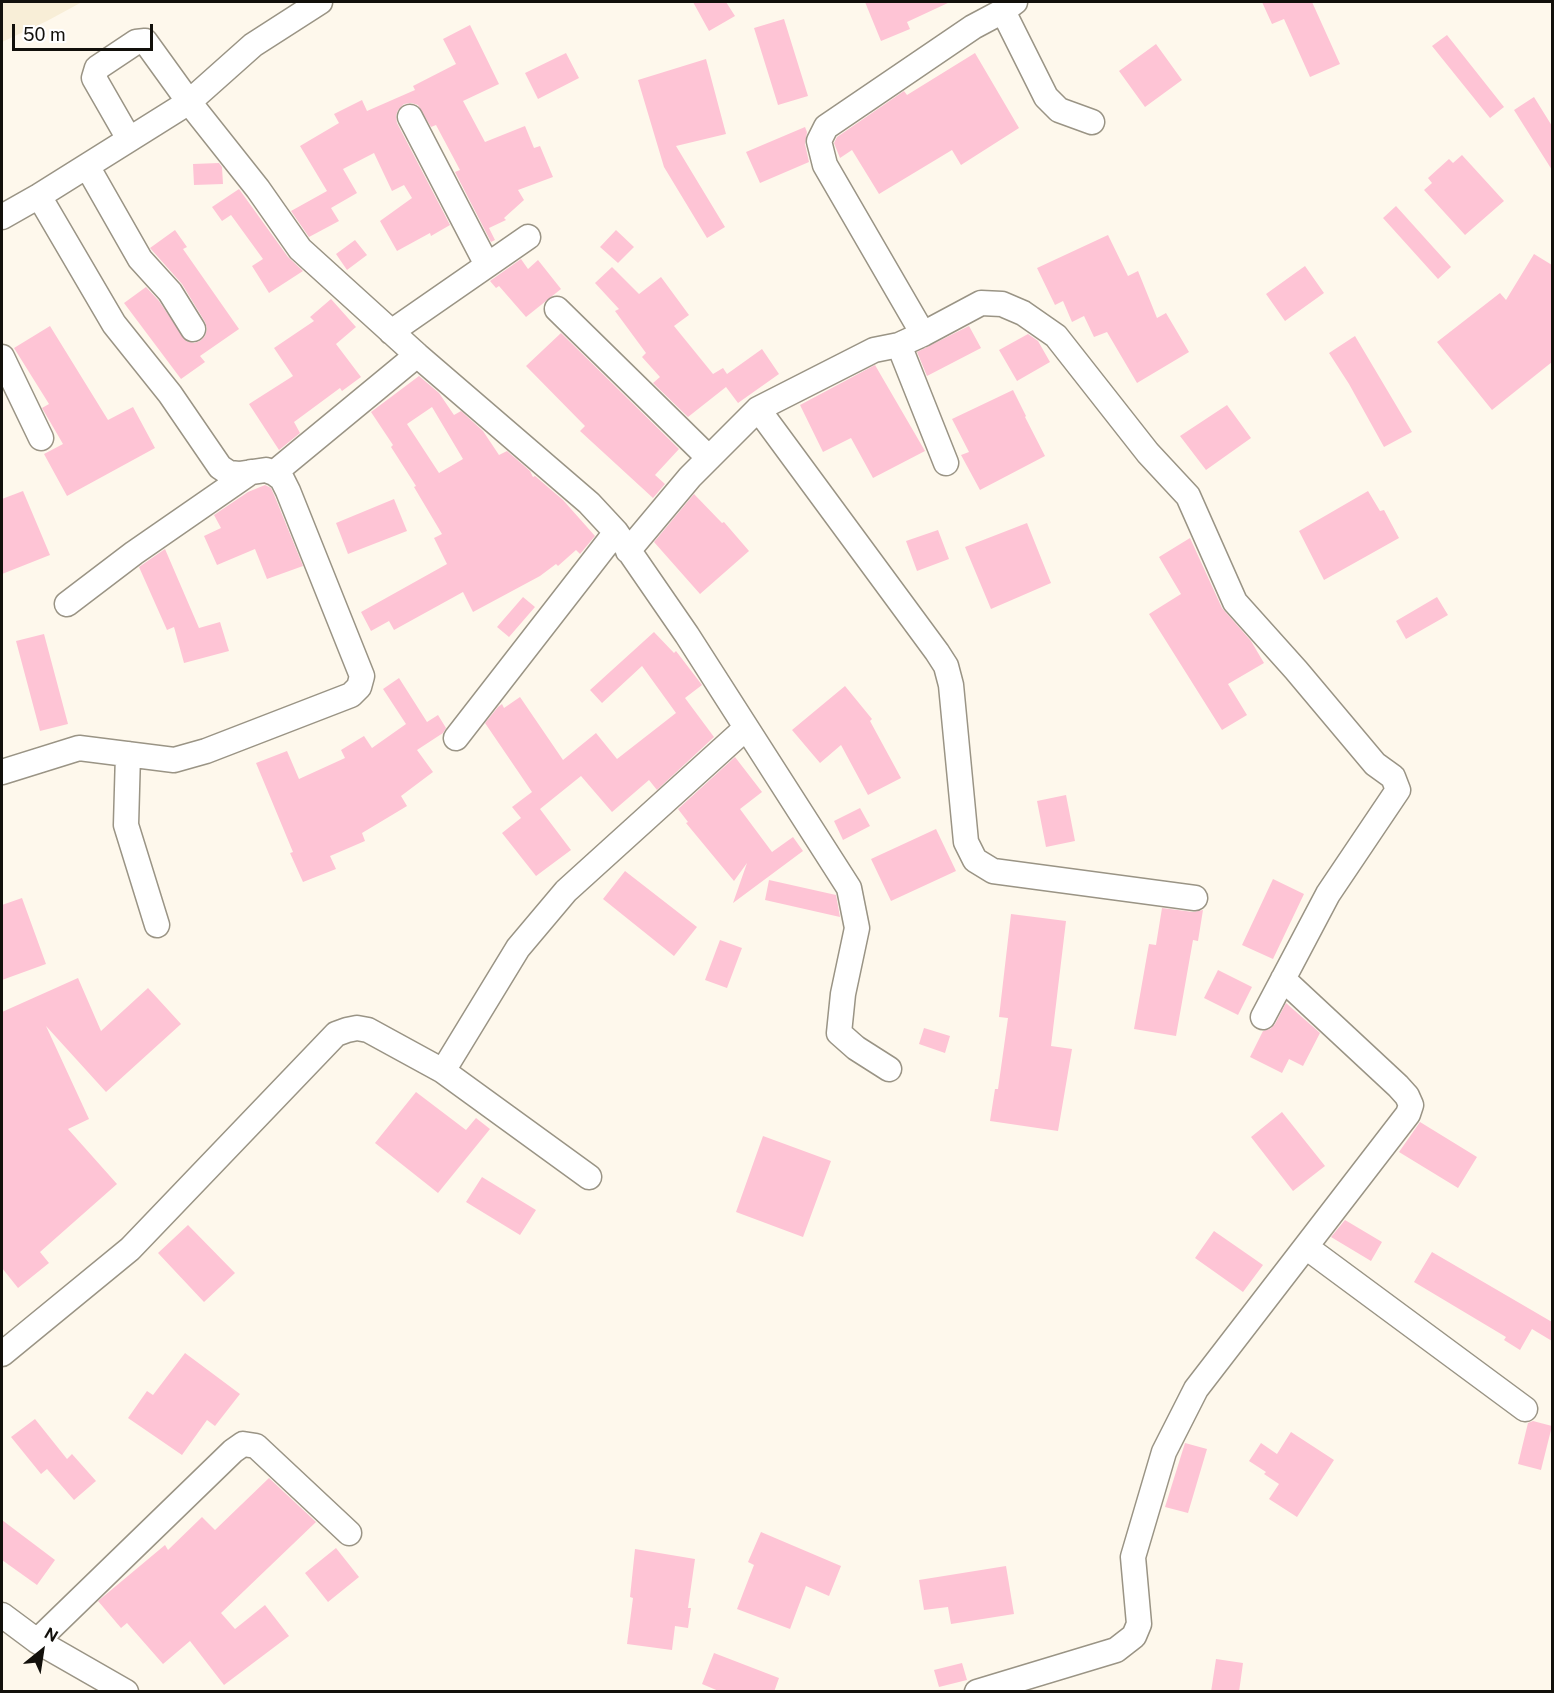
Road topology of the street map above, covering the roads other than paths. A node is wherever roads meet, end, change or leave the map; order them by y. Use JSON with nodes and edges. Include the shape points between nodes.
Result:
{"nodes":[{"id":1,"x":320,"y":2,"type":"edge"},
{"id":2,"x":1009,"y":6,"type":"edge"},
{"id":3,"x":189,"y":102,"type":"junction"},
{"id":4,"x":410,"y":117,"type":"dead end"},
{"id":5,"x":1092,"y":122,"type":"dead end"},
{"id":6,"x":129,"y":140,"type":"junction"},
{"id":7,"x":87,"y":166,"type":"junction"},
{"id":8,"x":39,"y":196,"type":"junction"},
{"id":9,"x":2,"y":217,"type":"edge"},
{"id":10,"x":528,"y":237,"type":"dead end"},
{"id":11,"x":488,"y":265,"type":"junction"},
{"id":12,"x":557,"y":309,"type":"dead end"},
{"id":13,"x":193,"y":329,"type":"dead end"},
{"id":14,"x":391,"y":332,"type":"junction"},
{"id":15,"x":923,"y":334,"type":"junction"},
{"id":16,"x":899,"y":345,"type":"junction"},
{"id":17,"x":417,"y":355,"type":"junction"},
{"id":18,"x":2,"y":357,"type":"edge"},
{"id":19,"x":758,"y":409,"type":"junction"},
{"id":20,"x":41,"y":438,"type":"dead end"},
{"id":21,"x":709,"y":458,"type":"junction"},
{"id":22,"x":946,"y":463,"type":"dead end"},
{"id":23,"x":263,"y":472,"type":"junction"},
{"id":24,"x":622,"y":542,"type":"junction"},
{"id":25,"x":67,"y":604,"type":"dead end"},
{"id":26,"x":746,"y":728,"type":"junction"},
{"id":27,"x":456,"y":738,"type":"dead end"},
{"id":28,"x":128,"y":754,"type":"junction"},
{"id":29,"x":2,"y":772,"type":"edge"},
{"id":30,"x":1196,"y":898,"type":"dead end"},
{"id":31,"x":157,"y":925,"type":"dead end"},
{"id":32,"x":1283,"y":979,"type":"junction"},
{"id":33,"x":1263,"y":1017,"type":"dead end"},
{"id":34,"x":889,"y":1069,"type":"dead end"},
{"id":35,"x":443,"y":1071,"type":"junction"},
{"id":36,"x":589,"y":1176,"type":"dead end"},
{"id":37,"x":1306,"y":1247,"type":"junction"},
{"id":38,"x":2,"y":1354,"type":"edge"},
{"id":39,"x":1525,"y":1409,"type":"dead end"},
{"id":40,"x":349,"y":1533,"type":"dead end"},
{"id":41,"x":2,"y":1616,"type":"edge"},
{"id":42,"x":37,"y":1641,"type":"junction"},
{"id":43,"x":126,"y":1692,"type":"edge"},
{"id":44,"x":977,"y":1692,"type":"edge"}],
"edges":[{"from":1,"to":3,"type":"street","via":[[254,45]]},
{"from":2,"to":5,"type":"street","via":[[1046,97],[1059,110]]},
{"from":2,"to":15,"type":"street","via":[[826,127],[819,141],[825,165]]},
{"from":3,"to":6,"type":"street"},
{"from":3,"to":6,"type":"street","via":[[145,41],[136,42],[96,68],[94,78]]},
{"from":3,"to":14,"type":"street","via":[[300,249]]},
{"from":4,"to":11,"type":"street"},
{"from":6,"to":7,"type":"street"},
{"from":7,"to":8,"type":"street"},
{"from":7,"to":13,"type":"street","via":[[140,259],[170,292]]},
{"from":8,"to":9,"type":"street"},
{"from":8,"to":23,"type":"street","via":[[114,324],[170,394],[220,467],[229,473]]},
{"from":10,"to":11,"type":"street"},
{"from":11,"to":14,"type":"street"},
{"from":12,"to":21,"type":"street"},
{"from":14,"to":17,"type":"street"},
{"from":15,"to":16,"type":"street"},
{"from":15,"to":32,"type":"street","via":[[981,303],[1002,304],[1023,313],[1056,336],[1148,453],[1188,496],[1235,602],[1375,764],[1393,777],[1398,790],[1328,894]]},
{"from":16,"to":19,"type":"street","via":[[874,350]]},
{"from":16,"to":22,"type":"street"},
{"from":17,"to":23,"type":"street"},
{"from":17,"to":24,"type":"street","via":[[589,503]]},
{"from":18,"to":20,"type":"street"},
{"from":19,"to":21,"type":"street"},
{"from":19,"to":30,"type":"street","via":[[946,666],[966,842],[975,860],[993,871]]},
{"from":21,"to":24,"type":"street"},
{"from":23,"to":25,"type":"street","via":[[134,553]]},
{"from":23,"to":28,"type":"street","via":[[282,479],[288,490],[362,676],[359,687],[351,695],[206,751],[174,760]]},
{"from":24,"to":26,"type":"street"},
{"from":24,"to":27,"type":"street"},
{"from":26,"to":34,"type":"street","via":[[849,888],[857,928],[839,1033]]},
{"from":26,"to":35,"type":"street","via":[[566,891],[518,948]]},
{"from":28,"to":29,"type":"street","via":[[79,748]]},
{"from":28,"to":31,"type":"street","via":[[126,825]]},
{"from":32,"to":33,"type":"street"},
{"from":32,"to":37,"type":"street","via":[[1398,1086],[1411,1105],[1403,1122]]},
{"from":35,"to":36,"type":"street"},
{"from":35,"to":38,"type":"street","via":[[368,1030],[357,1028],[336,1034],[130,1249]]},
{"from":37,"to":39,"type":"street"},
{"from":37,"to":44,"type":"street","via":[[1196,1389],[1164,1452],[1133,1557],[1139,1624],[1134,1636],[1116,1650]]},
{"from":40,"to":42,"type":"street","via":[[256,1446],[243,1444]]},
{"from":41,"to":42,"type":"street"},
{"from":42,"to":43,"type":"street"}]}
